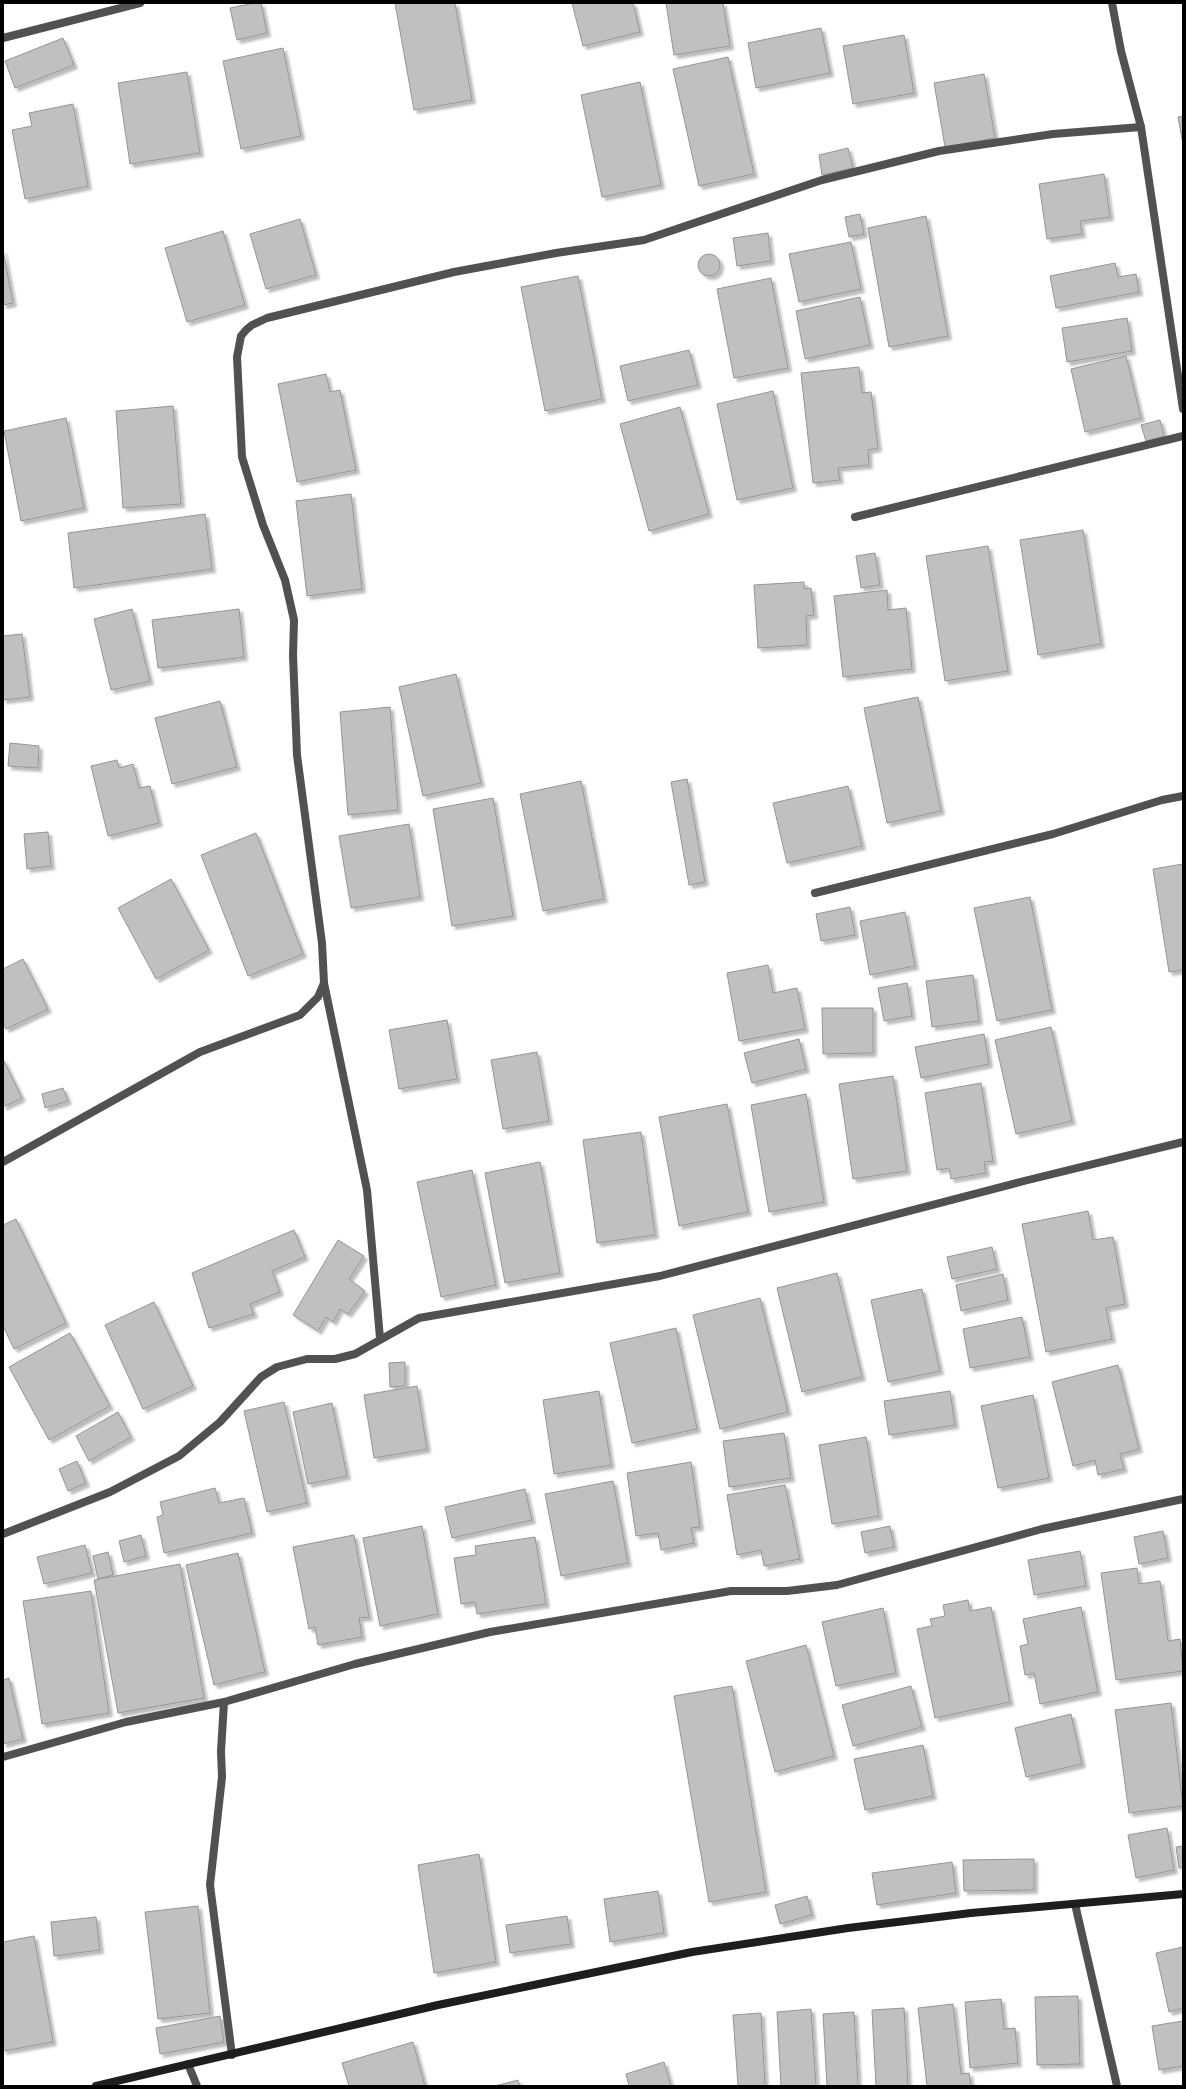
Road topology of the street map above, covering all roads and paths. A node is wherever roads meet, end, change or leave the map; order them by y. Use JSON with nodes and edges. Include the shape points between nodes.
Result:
{"nodes":[{"id":1,"x":140,"y":3,"type":"edge"},
{"id":2,"x":1112,"y":3,"type":"edge"},
{"id":3,"x":3,"y":38,"type":"edge"},
{"id":4,"x":1141,"y":127,"type":"junction"},
{"id":5,"x":1183,"y":409,"type":"edge"},
{"id":6,"x":1183,"y":436,"type":"edge"},
{"id":7,"x":854,"y":517,"type":"dead end"},
{"id":8,"x":1183,"y":796,"type":"edge"},
{"id":9,"x":815,"y":893,"type":"dead end"},
{"id":10,"x":324,"y":983,"type":"junction"},
{"id":11,"x":1183,"y":1142,"type":"edge"},
{"id":12,"x":3,"y":1162,"type":"edge"},
{"id":13,"x":380,"y":1338,"type":"junction"},
{"id":14,"x":1183,"y":1499,"type":"edge"},
{"id":15,"x":3,"y":1534,"type":"edge"},
{"id":16,"x":224,"y":1702,"type":"junction"},
{"id":17,"x":3,"y":1757,"type":"edge"},
{"id":18,"x":1183,"y":1894,"type":"edge"},
{"id":19,"x":1075,"y":1904,"type":"junction"},
{"id":20,"x":232,"y":2055,"type":"junction"},
{"id":21,"x":188,"y":2064,"type":"junction"},
{"id":22,"x":96,"y":2086,"type":"edge"},
{"id":23,"x":197,"y":2086,"type":"edge"},
{"id":24,"x":1117,"y":2086,"type":"edge"}],
"edges":[{"from":1,"to":3,"type":"street"},
{"from":2,"to":4,"type":"street"},
{"from":4,"to":5,"type":"street"},
{"from":4,"to":10,"type":"street","via":[[1054,134],[939,151],[822,180],[644,240],[454,272],[267,318],[246,330],[241,336],[237,357],[242,457],[263,525],[285,580],[294,620],[297,755],[322,943]]},
{"from":6,"to":7,"type":"street"},
{"from":8,"to":9,"type":"street","via":[[1162,800],[1053,834]]},
{"from":10,"to":12,"type":"street","via":[[318,997],[300,1015],[200,1052]]},
{"from":10,"to":13,"type":"street","via":[[367,1190]]},
{"from":11,"to":13,"type":"street","via":[[1024,1180],[660,1276],[419,1318]]},
{"from":13,"to":15,"type":"street","via":[[355,1354],[335,1359],[307,1359],[277,1367],[261,1377],[220,1422],[179,1456],[110,1492]]},
{"from":14,"to":16,"type":"street","via":[[1042,1529],[837,1585],[787,1591],[731,1591],[490,1632],[356,1664]]},
{"from":16,"to":17,"type":"street","via":[[126,1722]]},
{"from":16,"to":20,"type":"street","via":[[221,1785],[210,1885]]},
{"from":18,"to":19,"type":"street"},
{"from":19,"to":20,"type":"street","via":[[848,1928],[692,1952],[438,2005]]},
{"from":19,"to":24,"type":"street"},
{"from":20,"to":21,"type":"street"},
{"from":21,"to":22,"type":"street"},
{"from":21,"to":23,"type":"street"}]}
